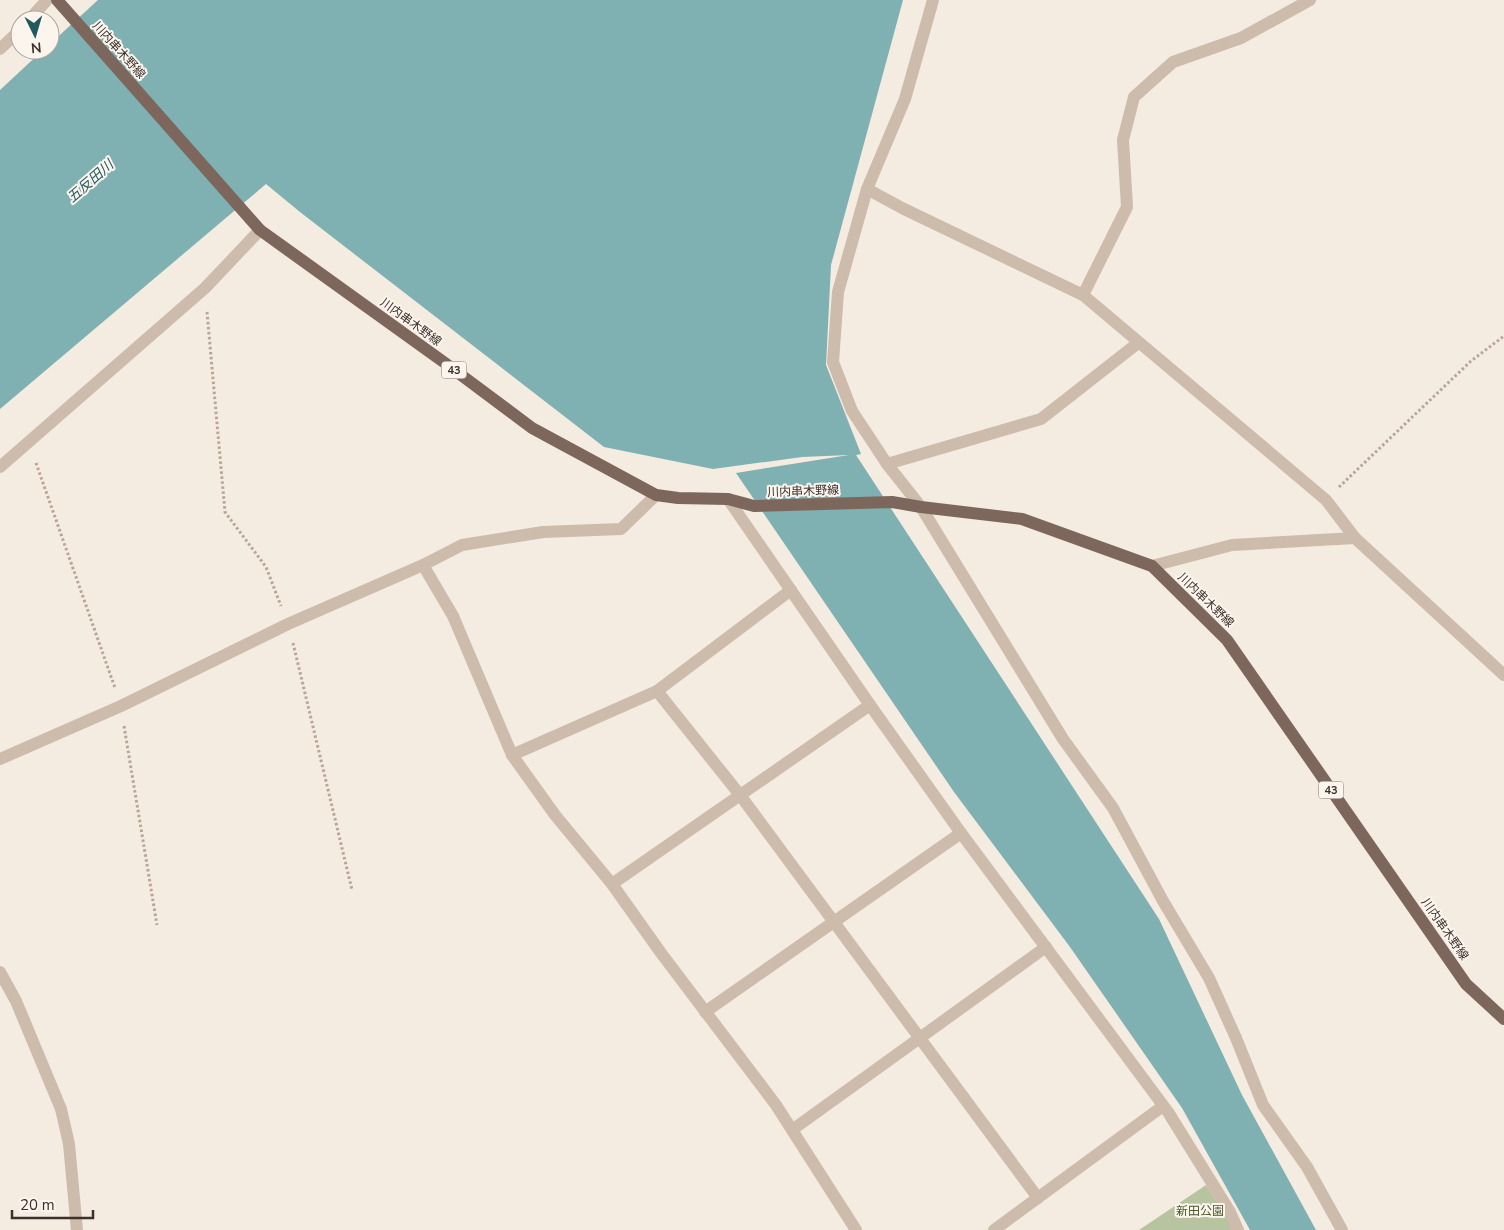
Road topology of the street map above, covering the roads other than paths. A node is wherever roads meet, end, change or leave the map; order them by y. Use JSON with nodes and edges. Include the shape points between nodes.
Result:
{"nodes":[{"id":1,"x":933,"y":0,"type":"edge"},
{"id":2,"x":1310,"y":0,"type":"edge"},
{"id":3,"x":54,"y":1,"type":"edge"},
{"id":4,"x":42,"y":10,"type":"edge"},
{"id":5,"x":10,"y":40,"type":"edge"},
{"id":6,"x":0,"y":49,"type":"edge"},
{"id":7,"x":867,"y":189,"type":"junction"},
{"id":8,"x":260,"y":230,"type":"junction"},
{"id":9,"x":1083,"y":295,"type":"junction"},
{"id":10,"x":1138,"y":343,"type":"junction"},
{"id":11,"x":887,"y":464,"type":"junction"},
{"id":12,"x":0,"y":467,"type":"edge"},
{"id":13,"x":656,"y":495,"type":"junction"},
{"id":14,"x":728,"y":499,"type":"junction"},
{"id":15,"x":921,"y":507,"type":"junction"},
{"id":16,"x":1355,"y":538,"type":"junction"},
{"id":17,"x":423,"y":565,"type":"junction"},
{"id":18,"x":1152,"y":566,"type":"junction"},
{"id":19,"x":791,"y":590,"type":"junction"},
{"id":20,"x":1504,"y":675,"type":"edge"},
{"id":21,"x":657,"y":691,"type":"junction"},
{"id":22,"x":870,"y":705,"type":"junction"},
{"id":23,"x":512,"y":755,"type":"junction"},
{"id":24,"x":0,"y":760,"type":"edge"},
{"id":25,"x":740,"y":796,"type":"junction"},
{"id":26,"x":961,"y":833,"type":"junction"},
{"id":27,"x":612,"y":884,"type":"junction"},
{"id":28,"x":834,"y":922,"type":"junction"},
{"id":29,"x":1046,"y":947,"type":"junction"},
{"id":30,"x":0,"y":972,"type":"edge"},
{"id":31,"x":705,"y":1012,"type":"junction"},
{"id":32,"x":1504,"y":1019,"type":"edge"},
{"id":33,"x":918,"y":1038,"type":"junction"},
{"id":34,"x":1163,"y":1106,"type":"junction"},
{"id":35,"x":792,"y":1130,"type":"junction"},
{"id":36,"x":1038,"y":1198,"type":"junction"},
{"id":37,"x":76,"y":1230,"type":"edge"},
{"id":38,"x":856,"y":1230,"type":"edge"},
{"id":39,"x":994,"y":1230,"type":"edge"},
{"id":40,"x":1238,"y":1230,"type":"edge"},
{"id":41,"x":1342,"y":1230,"type":"edge"}],
"edges":[{"from":1,"to":7,"type":"street","via":[[905,99]]},
{"from":2,"to":9,"type":"street","via":[[1241,38],[1173,62],[1134,97],[1124,140],[1127,208]]},
{"from":3,"to":4,"type":"street"},
{"from":3,"to":8,"type":"main road","name":"川内串木野線","number":"43"},
{"from":5,"to":6,"type":"street"},
{"from":7,"to":9,"type":"street"},
{"from":7,"to":11,"type":"street","via":[[838,292],[833,362],[852,411]]},
{"from":8,"to":12,"type":"street","via":[[205,288]]},
{"from":8,"to":13,"type":"main road","name":"川内串木野線","number":"43","via":[[532,428]]},
{"from":9,"to":10,"type":"street"},
{"from":10,"to":11,"type":"street","via":[[1041,419]]},
{"from":10,"to":16,"type":"street","via":[[1326,500]]},
{"from":11,"to":15,"type":"street"},
{"from":13,"to":14,"type":"main road","name":"川内串木野線","number":"43"},
{"from":13,"to":17,"type":"street","via":[[621,529],[544,532],[462,546]]},
{"from":14,"to":15,"type":"main road","name":"川内串木野線","number":"43","via":[[754,506],[892,502]]},
{"from":14,"to":19,"type":"street"},
{"from":15,"to":18,"type":"main road","name":"川内串木野線","number":"43","via":[[1022,519]]},
{"from":15,"to":41,"type":"street","via":[[1063,739],[1113,808],[1209,978],[1264,1104],[1307,1167]]},
{"from":16,"to":18,"type":"street","via":[[1232,546]]},
{"from":16,"to":20,"type":"street"},
{"from":17,"to":23,"type":"street","via":[[454,616]]},
{"from":17,"to":24,"type":"street","via":[[288,624],[121,706]]},
{"from":18,"to":32,"type":"main road","name":"川内串木野線","number":"43","via":[[1227,640],[1466,984]]},
{"from":19,"to":21,"type":"street"},
{"from":19,"to":22,"type":"street"},
{"from":21,"to":23,"type":"street"},
{"from":21,"to":25,"type":"street"},
{"from":22,"to":25,"type":"street"},
{"from":22,"to":26,"type":"street"},
{"from":23,"to":27,"type":"street","via":[[555,815]]},
{"from":25,"to":27,"type":"street"},
{"from":25,"to":28,"type":"street"},
{"from":26,"to":28,"type":"street"},
{"from":26,"to":29,"type":"street"},
{"from":27,"to":31,"type":"street"},
{"from":28,"to":31,"type":"street"},
{"from":28,"to":33,"type":"street"},
{"from":29,"to":33,"type":"street"},
{"from":29,"to":34,"type":"street"},
{"from":30,"to":37,"type":"street","via":[[16,1001],[61,1109],[69,1144]]},
{"from":31,"to":35,"type":"street"},
{"from":33,"to":35,"type":"street"},
{"from":33,"to":36,"type":"street"},
{"from":34,"to":36,"type":"street"},
{"from":34,"to":40,"type":"street"},
{"from":35,"to":38,"type":"street"},
{"from":36,"to":39,"type":"street"}]}
